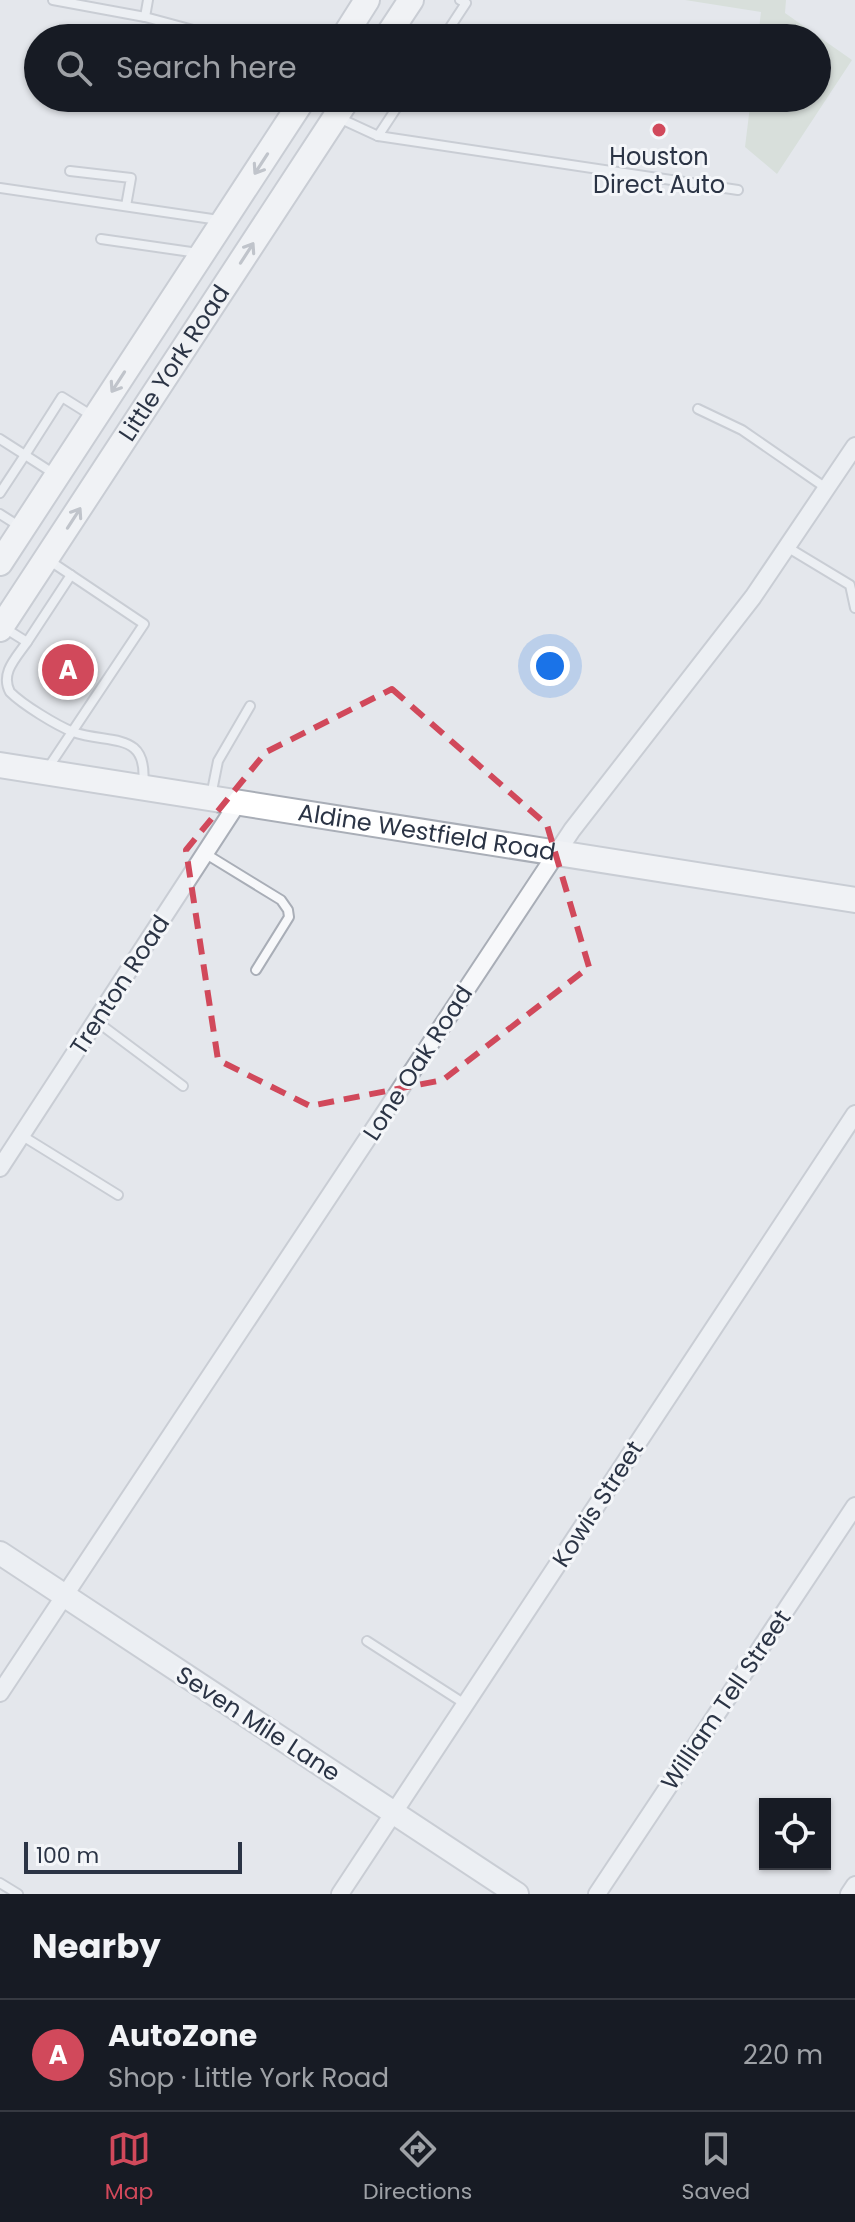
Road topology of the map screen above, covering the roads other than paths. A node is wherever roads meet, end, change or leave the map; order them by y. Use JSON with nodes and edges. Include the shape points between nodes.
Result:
{"nodes":[{"id":1,"x":53,"y":0,"type":"edge"},
{"id":2,"x":148,"y":0,"type":"edge"},
{"id":3,"x":367,"y":0,"type":"edge"},
{"id":4,"x":411,"y":0,"type":"edge"},
{"id":5,"x":465,"y":1,"type":"edge"},
{"id":6,"x":145,"y":17,"type":"junction"},
{"id":7,"x":171,"y":24,"type":"edge"},
{"id":8,"x":352,"y":24,"type":"edge"},
{"id":9,"x":395,"y":24,"type":"edge"},
{"id":10,"x":451,"y":24,"type":"edge"},
{"id":11,"x":294,"y":112,"type":"edge"},
{"id":12,"x":339,"y":112,"type":"edge"},
{"id":13,"x":348,"y":112,"type":"edge"},
{"id":14,"x":394,"y":112,"type":"edge"},
{"id":15,"x":378,"y":136,"type":"junction"},
{"id":16,"x":70,"y":171,"type":"dead end"},
{"id":17,"x":0,"y":188,"type":"edge"},
{"id":18,"x":738,"y":190,"type":"dead end"},
{"id":19,"x":126,"y":206,"type":"junction"},
{"id":20,"x":224,"y":221,"type":"junction"},
{"id":21,"x":101,"y":239,"type":"dead end"},
{"id":22,"x":202,"y":253,"type":"junction"},
{"id":23,"x":698,"y":409,"type":"dead end"},
{"id":24,"x":95,"y":418,"type":"junction"},
{"id":25,"x":0,"y":439,"type":"edge"},
{"id":26,"x":855,"y":446,"type":"edge"},
{"id":27,"x":25,"y":455,"type":"junction"},
{"id":28,"x":57,"y":476,"type":"junction"},
{"id":29,"x":826,"y":488,"type":"junction"},
{"id":30,"x":0,"y":493,"type":"edge"},
{"id":31,"x":0,"y":514,"type":"edge"},
{"id":32,"x":23,"y":528,"type":"junction"},
{"id":33,"x":787,"y":547,"type":"junction"},
{"id":34,"x":47,"y":559,"type":"junction"},
{"id":35,"x":0,"y":563,"type":"edge"},
{"id":36,"x":71,"y":575,"type":"junction"},
{"id":37,"x":855,"y":608,"type":"edge"},
{"id":38,"x":1,"y":628,"type":"edge"},
{"id":39,"x":27,"y":642,"type":"junction"},
{"id":40,"x":250,"y":706,"type":"dead end"},
{"id":41,"x":72,"y":731,"type":"junction"},
{"id":42,"x":5,"y":763,"type":"edge"},
{"id":43,"x":45,"y":772,"type":"junction"},
{"id":44,"x":143,"y":787,"type":"junction"},
{"id":45,"x":211,"y":797,"type":"junction"},
{"id":46,"x":239,"y":801,"type":"junction"},
{"id":47,"x":206,"y":854,"type":"junction"},
{"id":48,"x":557,"y":854,"type":"junction"},
{"id":49,"x":855,"y":900,"type":"edge"},
{"id":50,"x":256,"y":970,"type":"dead end"},
{"id":51,"x":96,"y":1021,"type":"junction"},
{"id":52,"x":183,"y":1086,"type":"dead end"},
{"id":53,"x":855,"y":1114,"type":"edge"},
{"id":54,"x":21,"y":1135,"type":"junction"},
{"id":55,"x":0,"y":1168,"type":"edge"},
{"id":56,"x":118,"y":1195,"type":"dead end"},
{"id":57,"x":855,"y":1506,"type":"edge"},
{"id":58,"x":0,"y":1553,"type":"edge"},
{"id":59,"x":65,"y":1597,"type":"junction"},
{"id":60,"x":367,"y":1641,"type":"dead end"},
{"id":61,"x":0,"y":1693,"type":"edge"},
{"id":62,"x":466,"y":1705,"type":"junction"},
{"id":63,"x":394,"y":1813,"type":"junction"},
{"id":64,"x":0,"y":1883,"type":"edge"},
{"id":65,"x":855,"y":1885,"type":"edge"},
{"id":66,"x":18,"y":1894,"type":"edge"},
{"id":67,"x":340,"y":1894,"type":"edge"},
{"id":68,"x":517,"y":1894,"type":"edge"},
{"id":69,"x":597,"y":1894,"type":"edge"},
{"id":70,"x":849,"y":1894,"type":"edge"}],
"edges":[{"from":1,"to":6,"type":"lane"},
{"from":2,"to":6,"type":"lane"},
{"from":3,"to":8,"type":"main road"},
{"from":4,"to":9,"type":"main road"},
{"from":5,"to":10,"type":"lane"},
{"from":6,"to":7,"type":"lane"},
{"from":11,"to":20,"type":"main road","name":"Little York Road","one_way":true},
{"from":34,"to":12,"type":"main road","name":"Little York Road","one_way":true},
{"from":13,"to":15,"type":"lane"},
{"from":14,"to":15,"type":"lane"},
{"from":15,"to":18,"type":"lane"},
{"from":16,"to":19,"type":"lane","via":[[131,178]]},
{"from":17,"to":19,"type":"lane"},
{"from":19,"to":20,"type":"lane"},
{"from":20,"to":22,"type":"main road","name":"Little York Road"},
{"from":21,"to":22,"type":"lane"},
{"from":22,"to":24,"type":"main road","name":"Little York Road","one_way":true},
{"from":23,"to":29,"type":"lane","via":[[742,430]]},
{"from":24,"to":27,"type":"lane","via":[[62,397]]},
{"from":24,"to":28,"type":"main road","name":"Little York Road"},
{"from":25,"to":27,"type":"lane"},
{"from":26,"to":29,"type":"street","name":"Lone Oak Road"},
{"from":27,"to":28,"type":"lane"},
{"from":27,"to":30,"type":"lane"},
{"from":28,"to":32,"type":"main road","name":"Little York Road"},
{"from":29,"to":33,"type":"street","name":"Lone Oak Road"},
{"from":31,"to":32,"type":"lane"},
{"from":32,"to":35,"type":"main road","name":"Little York Road"},
{"from":33,"to":37,"type":"lane","via":[[850,585]]},
{"from":33,"to":48,"type":"street","name":"Lone Oak Road"},
{"from":34,"to":36,"type":"lane"},
{"from":34,"to":38,"type":"main road","name":"Little York Road"},
{"from":36,"to":39,"type":"lane"},
{"from":36,"to":41,"type":"lane","via":[[144,624]]},
{"from":38,"to":39,"type":"lane"},
{"from":39,"to":41,"type":"lane","via":[[7,673],[6,686],[16,698]]},
{"from":40,"to":45,"type":"lane","via":[[218,761]]},
{"from":41,"to":43,"type":"lane"},
{"from":41,"to":44,"type":"lane","via":[[135,748],[144,762]]},
{"from":42,"to":43,"type":"main road","name":"Aldine Westfield Road"},
{"from":43,"to":44,"type":"main road","name":"Aldine Westfield Road"},
{"from":44,"to":45,"type":"main road","name":"Aldine Westfield Road"},
{"from":45,"to":46,"type":"main road","name":"Aldine Westfield Road"},
{"from":46,"to":47,"type":"street","name":"Trenton Road"},
{"from":46,"to":48,"type":"main road","name":"Aldine Westfield Road"},
{"from":47,"to":50,"type":"lane","via":[[281,900],[288,910],[289,917]]},
{"from":47,"to":51,"type":"street","name":"Trenton Road"},
{"from":48,"to":49,"type":"main road","name":"Aldine Westfield Road"},
{"from":48,"to":59,"type":"street","name":"Lone Oak Road"},
{"from":51,"to":52,"type":"lane"},
{"from":51,"to":54,"type":"street","name":"Trenton Road"},
{"from":53,"to":62,"type":"street","name":"Kowis Street"},
{"from":54,"to":55,"type":"street","name":"Trenton Road"},
{"from":54,"to":56,"type":"lane"},
{"from":57,"to":69,"type":"street","name":"William Tell Street"},
{"from":58,"to":59,"type":"street","name":"Seven Mile Lane"},
{"from":59,"to":61,"type":"street","name":"Lone Oak Road"},
{"from":59,"to":63,"type":"street","name":"Seven Mile Lane"},
{"from":60,"to":62,"type":"lane"},
{"from":62,"to":63,"type":"street","name":"Kowis Street"},
{"from":63,"to":67,"type":"street","name":"Kowis Street"},
{"from":63,"to":68,"type":"street","name":"Seven Mile Lane"},
{"from":64,"to":66,"type":"lane"},
{"from":65,"to":70,"type":"street"}]}
